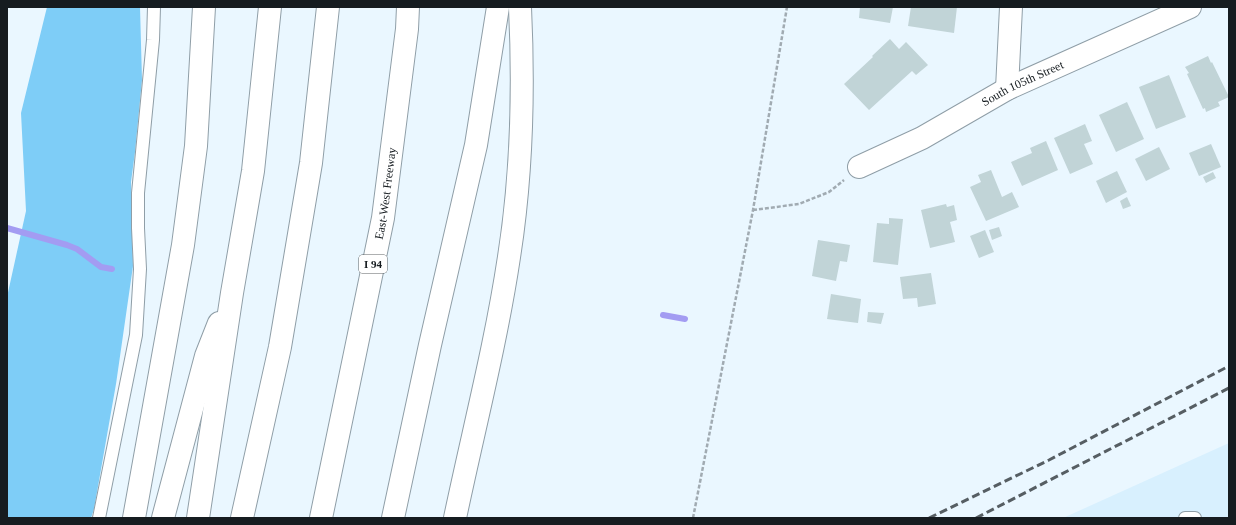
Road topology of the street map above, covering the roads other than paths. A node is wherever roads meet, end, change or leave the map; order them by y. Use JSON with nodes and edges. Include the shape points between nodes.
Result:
{"nodes":[{"id":1,"x":154,"y":7,"type":"edge"},
{"id":2,"x":204,"y":7,"type":"edge"},
{"id":3,"x":270,"y":7,"type":"edge"},
{"id":4,"x":328,"y":7,"type":"edge"},
{"id":5,"x":408,"y":7,"type":"edge"},
{"id":6,"x":498,"y":7,"type":"edge"},
{"id":7,"x":520,"y":7,"type":"edge"},
{"id":8,"x":1011,"y":7,"type":"edge"},
{"id":9,"x":1190,"y":7,"type":"edge"},
{"id":10,"x":1007,"y":89,"type":"junction"},
{"id":11,"x":859,"y":167,"type":"road end"},
{"id":12,"x":232,"y":293,"type":"junction"},
{"id":13,"x":99,"y":518,"type":"edge"},
{"id":14,"x":134,"y":518,"type":"edge"},
{"id":15,"x":163,"y":518,"type":"edge"},
{"id":16,"x":198,"y":518,"type":"edge"},
{"id":17,"x":242,"y":518,"type":"edge"},
{"id":18,"x":321,"y":518,"type":"edge"},
{"id":19,"x":393,"y":518,"type":"edge"},
{"id":20,"x":455,"y":518,"type":"edge"},
{"id":21,"x":1184,"y":518,"type":"edge"},
{"id":22,"x":1195,"y":518,"type":"edge"}],
"edges":[{"from":1,"to":13,"type":"lane","via":[[154,34],[138,193],[141,262],[136,335]]},
{"from":2,"to":14,"type":"main road","via":[[195,154],[183,245]]},
{"from":3,"to":12,"type":"main road","via":[[253,171]]},
{"from":4,"to":17,"type":"main road","via":[[311,163],[284,324]]},
{"from":5,"to":18,"type":"main road","name":"East-West Freeway","number":"I 94","via":[[383,218]]},
{"from":6,"to":19,"type":"main road","via":[[476,145]]},
{"from":7,"to":20,"type":"main road","via":[[522,106],[513,227],[495,332]]},
{"from":8,"to":10,"type":"main road"},
{"from":9,"to":10,"type":"main road","name":"South 105th Street"},
{"from":10,"to":11,"type":"main road","name":"South 105th Street","via":[[922,138]]},
{"from":12,"to":15,"type":"main road","via":[[206,356]]},
{"from":12,"to":16,"type":"main road"},
{"from":21,"to":22,"type":"lane"}]}
